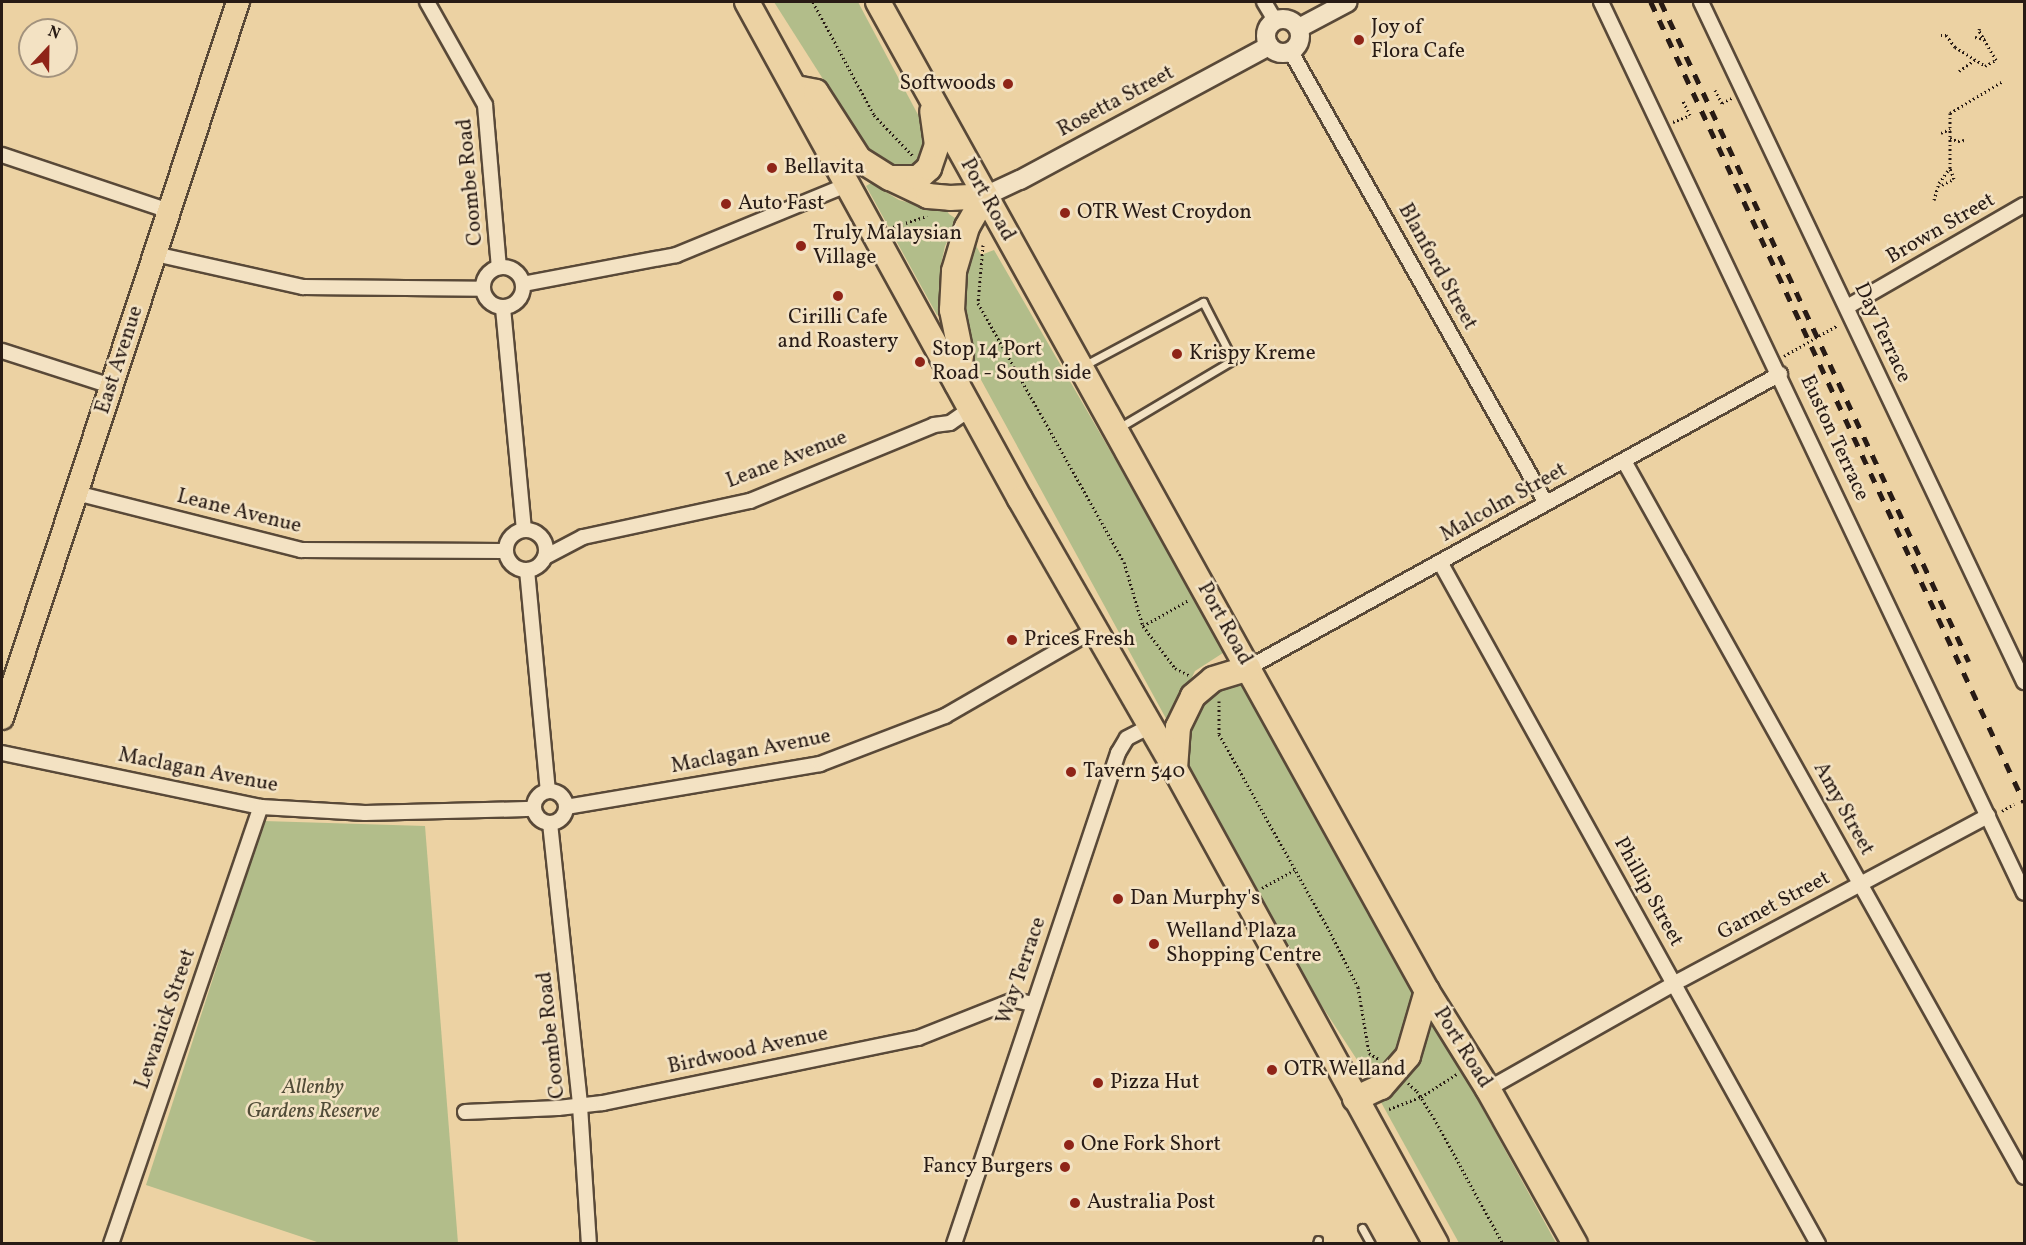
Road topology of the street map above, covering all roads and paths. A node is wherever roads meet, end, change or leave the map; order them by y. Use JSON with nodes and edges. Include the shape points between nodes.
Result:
{"nodes":[{"id":1,"x":238,"y":2,"type":"edge"},
{"id":2,"x":427,"y":2,"type":"edge"},
{"id":3,"x":747,"y":2,"type":"edge"},
{"id":4,"x":813,"y":2,"type":"edge"},
{"id":5,"x":878,"y":2,"type":"edge"},
{"id":6,"x":1264,"y":2,"type":"edge"},
{"id":7,"x":1348,"y":2,"type":"edge"},
{"id":8,"x":1601,"y":2,"type":"edge"},
{"id":9,"x":1701,"y":2,"type":"edge"},
{"id":10,"x":1275,"y":20,"type":"junction"},
{"id":11,"x":1980,"y":26,"type":"dead end"},
{"id":12,"x":1299,"y":28,"type":"junction"},
{"id":13,"x":1941,"y":35,"type":"dead end"},
{"id":14,"x":1975,"y":37,"type":"dead end"},
{"id":15,"x":1986,"y":39,"type":"junction"},
{"id":16,"x":1269,"y":46,"type":"junction"},
{"id":17,"x":1959,"y":49,"type":"junction"},
{"id":18,"x":1291,"y":52,"type":"junction"},
{"id":19,"x":1952,"y":53,"type":"dead end"},
{"id":20,"x":1976,"y":60,"type":"junction"},
{"id":21,"x":1959,"y":71,"type":"dead end"},
{"id":22,"x":2003,"y":81,"type":"dead end"},
{"id":23,"x":796,"y":88,"type":"junction"},
{"id":24,"x":1715,"y":90,"type":"dead end"},
{"id":25,"x":1744,"y":92,"type":"junction"},
{"id":26,"x":932,"y":99,"type":"junction"},
{"id":27,"x":1683,"y":100,"type":"dead end"},
{"id":28,"x":1661,"y":126,"type":"junction"},
{"id":29,"x":1950,"y":129,"type":"junction"},
{"id":30,"x":1941,"y":133,"type":"dead end"},
{"id":31,"x":1950,"y":138,"type":"junction"},
{"id":32,"x":1965,"y":140,"type":"dead end"},
{"id":33,"x":2,"y":155,"type":"edge"},
{"id":34,"x":922,"y":163,"type":"dead end"},
{"id":35,"x":1950,"y":168,"type":"junction"},
{"id":36,"x":890,"y":178,"type":"junction"},
{"id":37,"x":847,"y":185,"type":"junction"},
{"id":38,"x":1942,"y":185,"type":"dead end"},
{"id":39,"x":985,"y":196,"type":"junction"},
{"id":40,"x":1934,"y":200,"type":"dead end"},
{"id":41,"x":2025,"y":205,"type":"edge"},
{"id":42,"x":169,"y":211,"type":"junction"},
{"id":43,"x":930,"y":215,"type":"dead end"},
{"id":44,"x":890,"y":229,"type":"dead end"},
{"id":45,"x":981,"y":239,"type":"dead end"},
{"id":46,"x":155,"y":254,"type":"junction"},
{"id":47,"x":499,"y":267,"type":"junction"},
{"id":48,"x":523,"y":284,"type":"junction"},
{"id":49,"x":482,"y":289,"type":"junction"},
{"id":50,"x":503,"y":308,"type":"junction"},
{"id":51,"x":1849,"y":313,"type":"junction"},
{"id":52,"x":2,"y":351,"type":"edge"},
{"id":53,"x":1774,"y":361,"type":"junction"},
{"id":54,"x":1080,"y":367,"type":"junction"},
{"id":55,"x":1780,"y":374,"type":"junction"},
{"id":56,"x":957,"y":384,"type":"junction"},
{"id":57,"x":111,"y":386,"type":"junction"},
{"id":58,"x":970,"y":409,"type":"junction"},
{"id":59,"x":1115,"y":430,"type":"junction"},
{"id":60,"x":1624,"y":461,"type":"junction"},
{"id":61,"x":76,"y":494,"type":"junction"},
{"id":62,"x":1546,"y":503,"type":"junction"},
{"id":63,"x":524,"y":529,"type":"junction"},
{"id":64,"x":504,"y":551,"type":"junction"},
{"id":65,"x":545,"y":557,"type":"junction"},
{"id":66,"x":1440,"y":562,"type":"junction"},
{"id":67,"x":526,"y":570,"type":"junction"},
{"id":68,"x":1193,"y":598,"type":"dead end"},
{"id":69,"x":1143,"y":626,"type":"junction"},
{"id":70,"x":1094,"y":630,"type":"junction"},
{"id":71,"x":1248,"y":668,"type":"junction"},
{"id":72,"x":1193,"y":676,"type":"dead end"},
{"id":73,"x":2025,"y":682,"type":"edge"},
{"id":74,"x":1215,"y":694,"type":"dead end"},
{"id":75,"x":2,"y":718,"type":"edge"},
{"id":76,"x":1149,"y":727,"type":"junction"},
{"id":77,"x":2,"y":753,"type":"edge"},
{"id":78,"x":1175,"y":769,"type":"junction"},
{"id":79,"x":548,"y":791,"type":"junction"},
{"id":80,"x":2014,"y":804,"type":"dead end"},
{"id":81,"x":261,"y":807,"type":"junction"},
{"id":82,"x":566,"y":807,"type":"junction"},
{"id":83,"x":534,"y":809,"type":"junction"},
{"id":84,"x":1994,"y":813,"type":"junction"},
{"id":85,"x":550,"y":823,"type":"junction"},
{"id":86,"x":1294,"y":870,"type":"junction"},
{"id":87,"x":1860,"y":884,"type":"junction"},
{"id":88,"x":1259,"y":890,"type":"dead end"},
{"id":89,"x":2025,"y":893,"type":"edge"},
{"id":90,"x":1675,"y":983,"type":"junction"},
{"id":91,"x":1427,"y":991,"type":"junction"},
{"id":92,"x":1033,"y":1004,"type":"junction"},
{"id":93,"x":1384,"y":1063,"type":"dead end"},
{"id":94,"x":1459,"y":1073,"type":"dead end"},
{"id":95,"x":1401,"y":1076,"type":"dead end"},
{"id":96,"x":1488,"y":1089,"type":"junction"},
{"id":97,"x":1421,"y":1097,"type":"junction"},
{"id":98,"x":1356,"y":1099,"type":"junction"},
{"id":99,"x":580,"y":1106,"type":"junction"},
{"id":100,"x":1389,"y":1109,"type":"dead end"},
{"id":101,"x":465,"y":1112,"type":"dead end"},
{"id":102,"x":2025,"y":1177,"type":"edge"},
{"id":103,"x":1362,"y":1228,"type":"dead end"},
{"id":104,"x":111,"y":1244,"type":"edge"},
{"id":105,"x":589,"y":1244,"type":"edge"},
{"id":106,"x":954,"y":1244,"type":"edge"},
{"id":107,"x":1371,"y":1244,"type":"edge"},
{"id":108,"x":1436,"y":1244,"type":"edge"},
{"id":109,"x":1503,"y":1244,"type":"edge"},
{"id":110,"x":1575,"y":1244,"type":"edge"},
{"id":111,"x":1818,"y":1244,"type":"edge"}],
"edges":[{"from":1,"to":42,"type":"main road","name":"East Avenue"},
{"from":2,"to":47,"type":"street","name":"Coombe Road","via":[[485,105]]},
{"from":3,"to":23,"type":"highway"},
{"from":4,"to":34,"type":"path","via":[[874,115],[904,150]]},
{"from":5,"to":26,"type":"highway","name":"Port Road"},
{"from":6,"to":10,"type":"street"},
{"from":7,"to":12,"type":"street"},
{"from":8,"to":28,"type":"street","name":"Euston Terrace"},
{"from":9,"to":25,"type":"street","name":"Day Terrace"},
{"from":10,"to":12,"type":"street","via":[[1287,19]]},
{"from":10,"to":16,"type":"street","via":[[1266,31]]},
{"from":11,"to":15,"type":"path"},
{"from":12,"to":18,"type":"street","via":[[1300,42]]},
{"from":13,"to":17,"type":"path","via":[[1946,35]]},
{"from":14,"to":15,"type":"path"},
{"from":15,"to":20,"type":"path","via":[[1996,60],[1985,66]]},
{"from":16,"to":18,"type":"street","via":[[1280,53]]},
{"from":16,"to":39,"type":"street","name":"Rosetta Street"},
{"from":17,"to":19,"type":"path"},
{"from":17,"to":20,"type":"path"},
{"from":18,"to":62,"type":"street","name":"Blanford Street"},
{"from":20,"to":21,"type":"path"},
{"from":22,"to":29,"type":"path","via":[[1950,113]]},
{"from":23,"to":36,"type":"highway","via":[[816,92],[859,159]]},
{"from":23,"to":37,"type":"highway"},
{"from":24,"to":25,"type":"path","via":[[1722,103]]},
{"from":25,"to":51,"type":"street","name":"Day Terrace"},
{"from":26,"to":36,"type":"highway","via":[[937,145],[929,168],[918,178]]},
{"from":26,"to":39,"type":"highway","name":"Port Road"},
{"from":27,"to":28,"type":"path","via":[[1690,115]]},
{"from":28,"to":53,"type":"street","name":"Euston Terrace"},
{"from":29,"to":30,"type":"path"},
{"from":29,"to":31,"type":"path"},
{"from":31,"to":32,"type":"path"},
{"from":31,"to":35,"type":"path"},
{"from":33,"to":42,"type":"street"},
{"from":35,"to":38,"type":"path","via":[[1954,179]]},
{"from":35,"to":40,"type":"path"},
{"from":36,"to":39,"type":"highway","via":[[928,195]]},
{"from":37,"to":48,"type":"street","via":[[675,255]]},
{"from":37,"to":56,"type":"highway"},
{"from":39,"to":54,"type":"highway","name":"Port Road"},
{"from":39,"to":56,"type":"highway","via":[[967,227],[954,271],[952,310],[961,354]]},
{"from":41,"to":51,"type":"street","name":"Brown Street"},
{"from":42,"to":46,"type":"main road","name":"East Avenue"},
{"from":43,"to":44,"type":"path"},
{"from":45,"to":69,"type":"path","via":[[984,247],[978,303],[1124,562]]},
{"from":46,"to":49,"type":"street","via":[[303,287]]},
{"from":46,"to":57,"type":"main road","name":"East Avenue"},
{"from":47,"to":48,"type":"street","via":[[516,272]]},
{"from":47,"to":49,"type":"street","via":[[488,273]]},
{"from":48,"to":50,"type":"street","via":[[520,298]]},
{"from":49,"to":50,"type":"street","via":[[488,302]]},
{"from":50,"to":63,"type":"street"},
{"from":51,"to":53,"type":"path"},
{"from":51,"to":73,"type":"street","name":"Day Terrace"},
{"from":52,"to":57,"type":"street"},
{"from":53,"to":55,"type":"street","name":"Euston Terrace"},
{"from":54,"to":59,"type":"highway","name":"Port Road"},
{"from":54,"to":59,"type":"lane","via":[[1203,302],[1233,360]]},
{"from":55,"to":60,"type":"street","name":"Malcolm Street"},
{"from":55,"to":84,"type":"street","name":"Euston Terrace"},
{"from":56,"to":58,"type":"highway"},
{"from":57,"to":61,"type":"main road","name":"East Avenue"},
{"from":58,"to":65,"type":"street","name":"Leane Avenue","via":[[950,423],[934,424],[750,501],[583,537]]},
{"from":58,"to":70,"type":"highway"},
{"from":59,"to":71,"type":"highway","name":"Port Road"},
{"from":60,"to":62,"type":"street","name":"Malcolm Street"},
{"from":60,"to":87,"type":"street","name":"Amy Street"},
{"from":61,"to":64,"type":"street","name":"Leane Avenue","via":[[302,550]]},
{"from":61,"to":75,"type":"main road","name":"East Avenue"},
{"from":62,"to":66,"type":"street","name":"Malcolm Street"},
{"from":63,"to":64,"type":"street","via":[[511,536]]},
{"from":63,"to":65,"type":"street","via":[[542,537]]},
{"from":64,"to":67,"type":"street","via":[[510,563]]},
{"from":65,"to":67,"type":"street"},
{"from":66,"to":71,"type":"street","name":"Malcolm Street"},
{"from":66,"to":90,"type":"street","name":"Phillip Street"},
{"from":67,"to":79,"type":"street"},
{"from":68,"to":69,"type":"path"},
{"from":69,"to":72,"type":"path","via":[[1175,668]]},
{"from":70,"to":76,"type":"highway"},
{"from":70,"to":82,"type":"street","name":"Maclagan Avenue","via":[[945,716],[820,764]]},
{"from":71,"to":78,"type":"highway","via":[[1214,679],[1193,696],[1178,727]]},
{"from":71,"to":91,"type":"highway","name":"Port Road"},
{"from":74,"to":86,"type":"path","via":[[1219,699],[1219,734]]},
{"from":76,"to":78,"type":"highway"},
{"from":76,"to":92,"type":"street","name":"Way Terrace","via":[[1127,738],[1118,753]]},
{"from":77,"to":81,"type":"street","name":"Maclagan Avenue"},
{"from":78,"to":98,"type":"highway"},
{"from":79,"to":82,"type":"street","via":[[562,796]]},
{"from":79,"to":83,"type":"street","via":[[536,798]]},
{"from":80,"to":84,"type":"path"},
{"from":81,"to":83,"type":"street","name":"Maclagan Avenue","via":[[365,813]]},
{"from":81,"to":104,"type":"street","name":"Lewanick Street"},
{"from":82,"to":85,"type":"street","via":[[563,817]]},
{"from":83,"to":85,"type":"street","via":[[540,820]]},
{"from":84,"to":87,"type":"street","name":"Garnet Street"},
{"from":84,"to":89,"type":"street","name":"Euston Terrace"},
{"from":85,"to":99,"type":"street","name":"Coombe Road"},
{"from":86,"to":88,"type":"path"},
{"from":86,"to":93,"type":"path","via":[[1358,987],[1369,1053]]},
{"from":87,"to":90,"type":"street","name":"Garnet Street"},
{"from":87,"to":102,"type":"street","name":"Amy Street"},
{"from":90,"to":96,"type":"street","name":"Garnet Street"},
{"from":90,"to":111,"type":"street","name":"Phillip Street"},
{"from":91,"to":96,"type":"highway","name":"Port Road"},
{"from":91,"to":98,"type":"highway","via":[[1408,1056],[1381,1087]]},
{"from":92,"to":99,"type":"street","name":"Birdwood Avenue","via":[[1014,1000],[918,1038]]},
{"from":92,"to":106,"type":"street","name":"Way Terrace"},
{"from":94,"to":97,"type":"path"},
{"from":95,"to":97,"type":"path"},
{"from":96,"to":110,"type":"highway","name":"Port Road"},
{"from":97,"to":100,"type":"path"},
{"from":97,"to":109,"type":"path"},
{"from":98,"to":108,"type":"highway"},
{"from":99,"to":101,"type":"street","name":"Birdwood Avenue"},
{"from":99,"to":105,"type":"street","name":"Coombe Road"},
{"from":103,"to":107,"type":"lane"}]}
